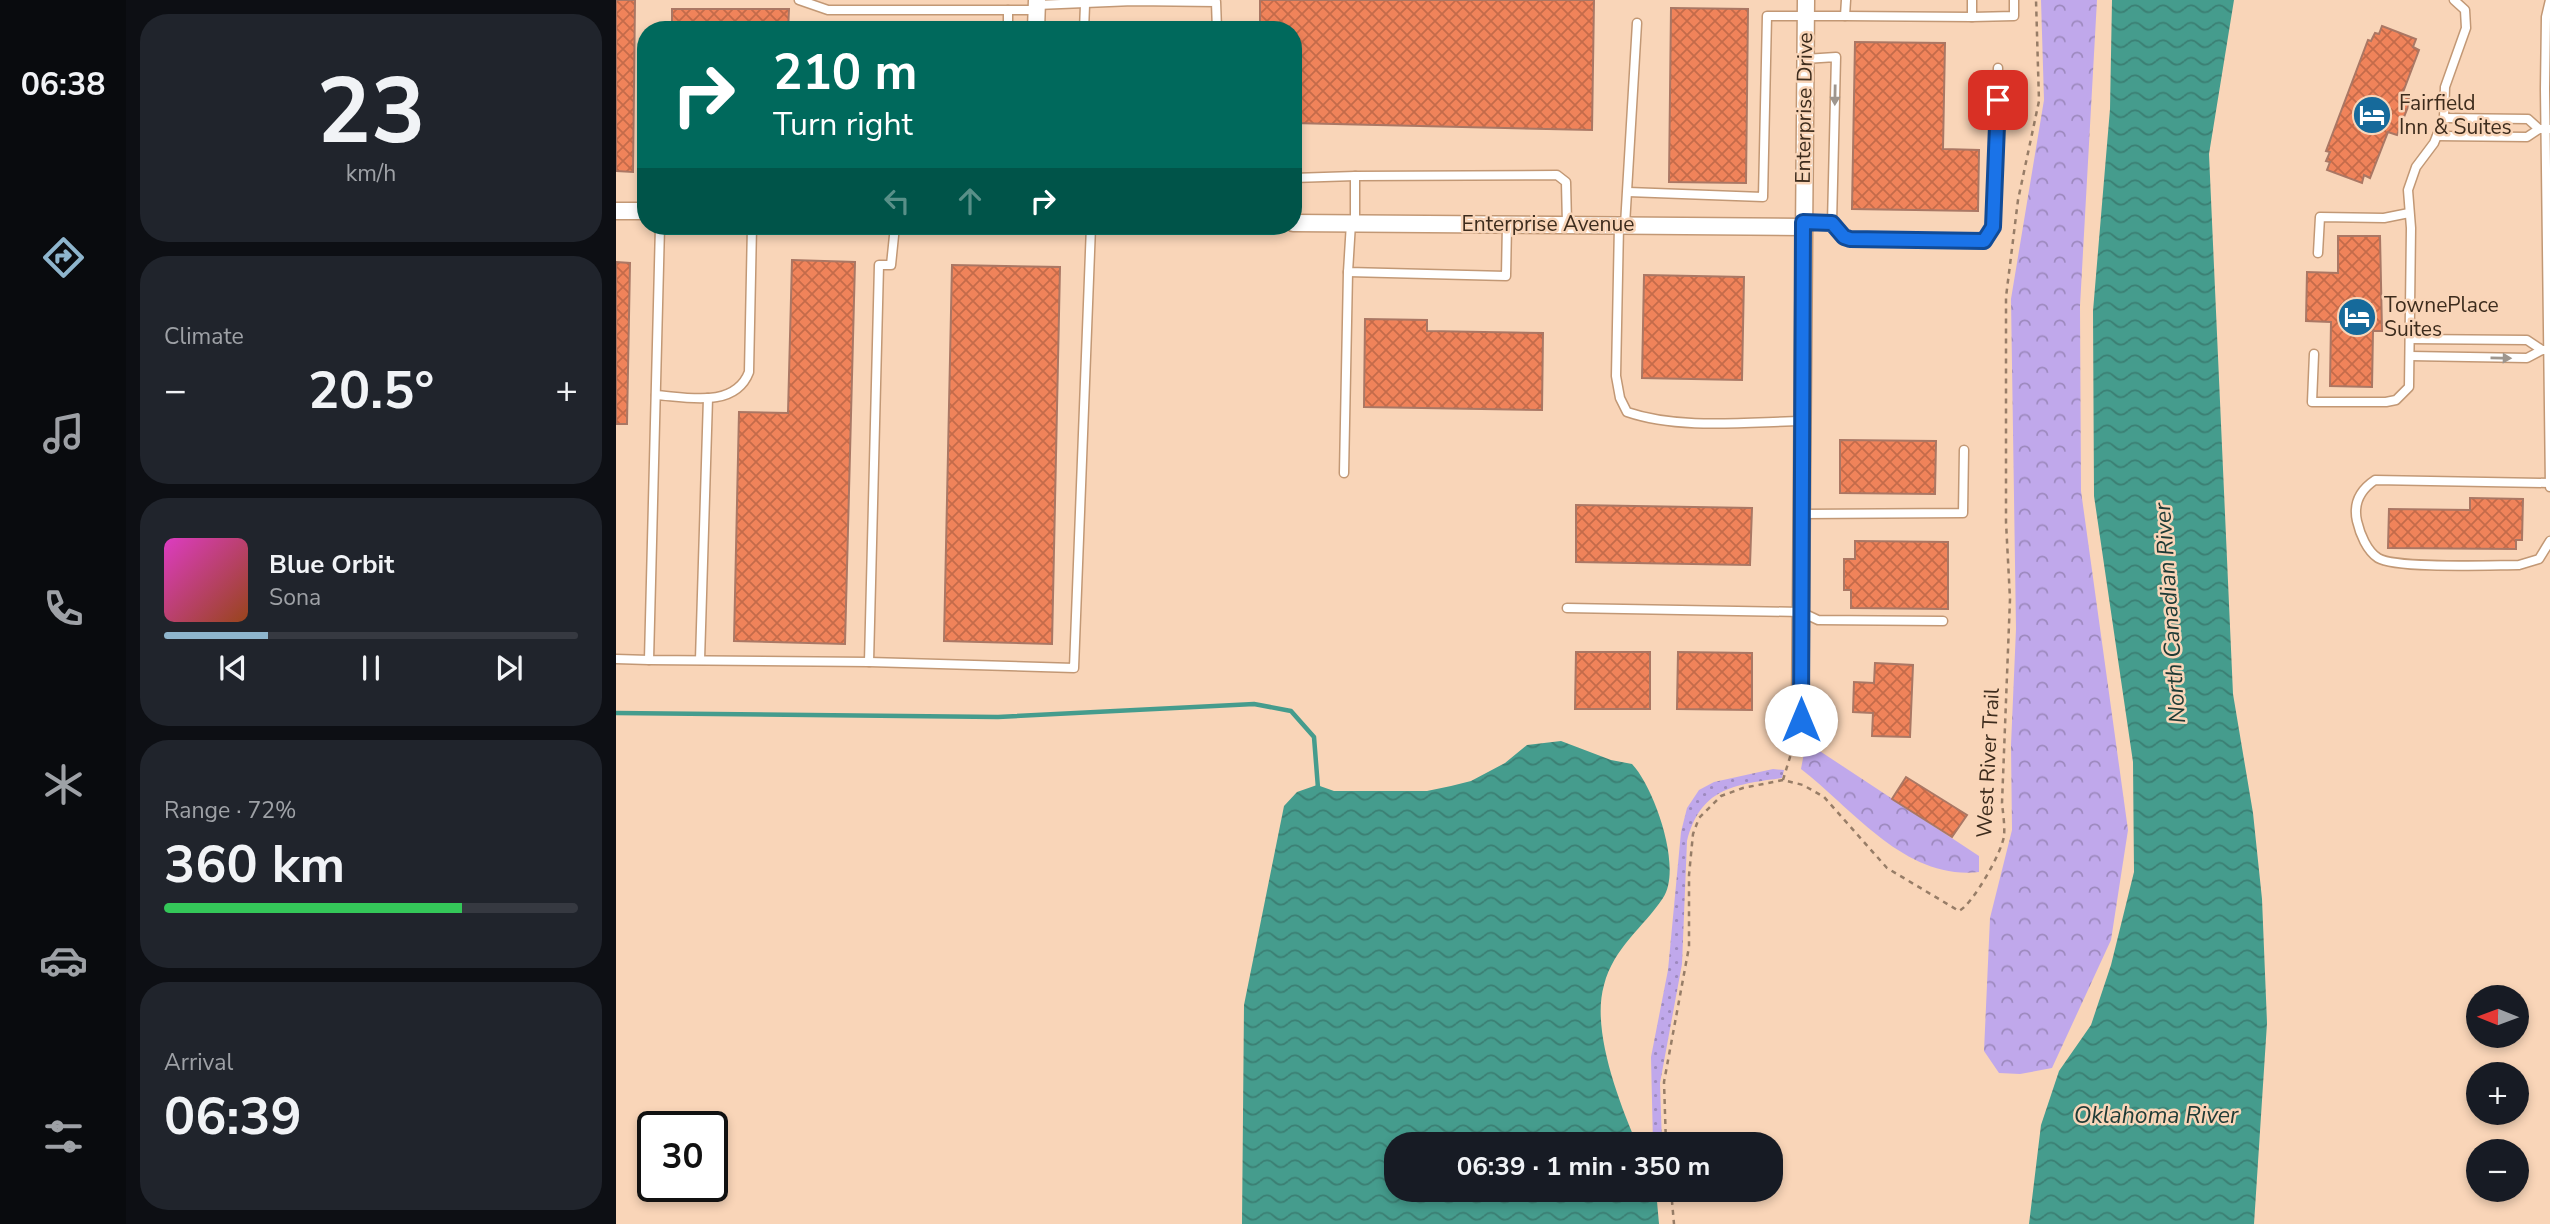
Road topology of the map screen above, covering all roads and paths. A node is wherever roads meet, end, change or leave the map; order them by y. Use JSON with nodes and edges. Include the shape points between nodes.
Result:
{"nodes":[{"id":1,"x":799,"y":0,"type":"edge"},
{"id":2,"x":1846,"y":0,"type":"edge"},
{"id":3,"x":1972,"y":0,"type":"edge"},
{"id":4,"x":2014,"y":0,"type":"edge"},
{"id":5,"x":2036,"y":0,"type":"edge"},
{"id":6,"x":2454,"y":0,"type":"edge"},
{"id":7,"x":2550,"y":0,"type":"edge"},
{"id":8,"x":1037,"y":5,"type":"edge"},
{"id":9,"x":1085,"y":5,"type":"junction"},
{"id":10,"x":1806,"y":8,"type":"edge"},
{"id":11,"x":1008,"y":10,"type":"junction"},
{"id":12,"x":1845,"y":16,"type":"junction"},
{"id":13,"x":1972,"y":17,"type":"junction"},
{"id":14,"x":1007,"y":21,"type":"edge"},
{"id":15,"x":1084,"y":21,"type":"edge"},
{"id":16,"x":1217,"y":21,"type":"edge"},
{"id":17,"x":1637,"y":23,"type":"dead end"},
{"id":18,"x":1805,"y":58,"type":"junction"},
{"id":19,"x":1998,"y":68,"type":"dead end"},
{"id":20,"x":2444,"y":118,"type":"junction"},
{"id":21,"x":2495,"y":119,"type":"junction"},
{"id":22,"x":2545,"y":129,"type":"edge"},
{"id":23,"x":2437,"y":136,"type":"junction"},
{"id":24,"x":2495,"y":137,"type":"junction"},
{"id":25,"x":1355,"y":176,"type":"junction"},
{"id":26,"x":1302,"y":178,"type":"edge"},
{"id":27,"x":1628,"y":192,"type":"junction"},
{"id":28,"x":616,"y":211,"type":"edge"},
{"id":29,"x":637,"y":211,"type":"edge"},
{"id":30,"x":2409,"y":214,"type":"junction"},
{"id":31,"x":1302,"y":223,"type":"edge"},
{"id":32,"x":1353,"y":223,"type":"junction"},
{"id":33,"x":1832,"y":223,"type":"junction"},
{"id":34,"x":1507,"y":224,"type":"junction"},
{"id":35,"x":1567,"y":224,"type":"junction"},
{"id":36,"x":1803,"y":224,"type":"junction"},
{"id":37,"x":1622,"y":225,"type":"junction"},
{"id":38,"x":660,"y":235,"type":"edge"},
{"id":39,"x":752,"y":235,"type":"edge"},
{"id":40,"x":894,"y":235,"type":"edge"},
{"id":41,"x":1091,"y":235,"type":"edge"},
{"id":42,"x":2318,"y":253,"type":"dead end"},
{"id":43,"x":1348,"y":272,"type":"junction"},
{"id":44,"x":2410,"y":339,"type":"junction"},
{"id":45,"x":2478,"y":340,"type":"junction"},
{"id":46,"x":2547,"y":350,"type":"edge"},
{"id":47,"x":2314,"y":354,"type":"dead end"},
{"id":48,"x":2410,"y":356,"type":"junction"},
{"id":49,"x":2477,"y":358,"type":"junction"},
{"id":50,"x":656,"y":395,"type":"junction"},
{"id":51,"x":708,"y":398,"type":"junction"},
{"id":52,"x":1802,"y":421,"type":"junction"},
{"id":53,"x":1964,"y":450,"type":"dead end"},
{"id":54,"x":1344,"y":473,"type":"dead end"},
{"id":55,"x":2549,"y":485,"type":"edge"},
{"id":56,"x":1801,"y":514,"type":"junction"},
{"id":57,"x":2550,"y":541,"type":"edge"},
{"id":58,"x":1567,"y":608,"type":"dead end"},
{"id":59,"x":1801,"y":612,"type":"junction"},
{"id":60,"x":1943,"y":621,"type":"dead end"},
{"id":61,"x":616,"y":659,"type":"edge"},
{"id":62,"x":649,"y":660,"type":"junction"},
{"id":63,"x":700,"y":660,"type":"junction"},
{"id":64,"x":869,"y":662,"type":"junction"},
{"id":65,"x":1801,"y":720,"type":"joint"},
{"id":66,"x":1783,"y":780,"type":"junction"},
{"id":67,"x":1666,"y":1132,"type":"edge"},
{"id":68,"x":1672,"y":1202,"type":"edge"},
{"id":69,"x":1674,"y":1224,"type":"edge"}],
"edges":[{"from":1,"to":11,"type":"lane","via":[[828,10]]},
{"from":2,"to":12,"type":"lane"},
{"from":3,"to":13,"type":"lane"},
{"from":4,"to":13,"type":"lane","via":[[2014,16]]},
{"from":5,"to":66,"type":"path","name":"West River Trail","via":[[2039,101],[2018,201],[2006,297],[2010,611],[2004,836],[1968,904],[1953,910],[1887,868],[1824,797]]},
{"from":6,"to":20,"type":"lane","via":[[2465,10],[2466,29],[2445,87]]},
{"from":7,"to":22,"type":"lane"},
{"from":8,"to":9,"type":"lane"},
{"from":8,"to":11,"type":"lane"},
{"from":9,"to":15,"type":"lane"},
{"from":9,"to":16,"type":"lane","via":[[1216,2]]},
{"from":10,"to":12,"type":"lane"},
{"from":10,"to":18,"type":"street","name":"Enterprise Drive"},
{"from":10,"to":27,"type":"lane","via":[[1767,16],[1763,197]]},
{"from":11,"to":14,"type":"lane"},
{"from":12,"to":13,"type":"lane"},
{"from":17,"to":27,"type":"lane"},
{"from":18,"to":33,"type":"lane","one_way":true,"via":[[1836,57]]},
{"from":18,"to":36,"type":"street","name":"Enterprise Drive"},
{"from":19,"to":33,"type":"lane","via":[[1993,227],[1984,241],[1850,239]]},
{"from":20,"to":21,"type":"lane"},
{"from":20,"to":23,"type":"lane"},
{"from":21,"to":22,"type":"lane","via":[[2528,120]]},
{"from":21,"to":24,"type":"lane"},
{"from":22,"to":24,"type":"lane","via":[[2527,138]]},
{"from":22,"to":46,"type":"lane"},
{"from":23,"to":24,"type":"lane"},
{"from":23,"to":30,"type":"lane","via":[[2416,167],[2408,190]]},
{"from":25,"to":26,"type":"lane"},
{"from":25,"to":32,"type":"lane"},
{"from":25,"to":35,"type":"lane","via":[[1557,175],[1566,182]]},
{"from":27,"to":37,"type":"lane"},
{"from":28,"to":29,"type":"street"},
{"from":30,"to":42,"type":"lane","via":[[2320,217]]},
{"from":30,"to":44,"type":"lane"},
{"from":31,"to":32,"type":"street","name":"Enterprise Avenue"},
{"from":32,"to":34,"type":"street","name":"Enterprise Avenue"},
{"from":32,"to":43,"type":"lane"},
{"from":33,"to":36,"type":"lane"},
{"from":34,"to":35,"type":"street","name":"Enterprise Avenue"},
{"from":34,"to":43,"type":"lane","via":[[1506,276]]},
{"from":35,"to":37,"type":"street","name":"Enterprise Avenue"},
{"from":36,"to":37,"type":"street","name":"Enterprise Avenue"},
{"from":36,"to":52,"type":"street","name":"Enterprise Drive"},
{"from":37,"to":52,"type":"lane","via":[[1616,376],[1619,398],[1627,412],[1646,418],[1700,421]]},
{"from":38,"to":50,"type":"lane"},
{"from":39,"to":51,"type":"lane","via":[[749,372],[739,388]]},
{"from":40,"to":64,"type":"lane","via":[[891,265],[878,265]]},
{"from":41,"to":64,"type":"lane","via":[[1074,667]]},
{"from":43,"to":54,"type":"lane"},
{"from":44,"to":45,"type":"lane"},
{"from":44,"to":48,"type":"lane"},
{"from":45,"to":46,"type":"lane","via":[[2527,340]]},
{"from":45,"to":49,"type":"lane"},
{"from":49,"to":46,"type":"lane","one_way":true,"via":[[2527,358]]},
{"from":46,"to":55,"type":"lane"},
{"from":47,"to":48,"type":"lane","via":[[2312,402],[2377,404],[2396,400],[2409,387]]},
{"from":48,"to":49,"type":"lane"},
{"from":50,"to":51,"type":"lane"},
{"from":50,"to":62,"type":"lane"},
{"from":51,"to":63,"type":"lane"},
{"from":52,"to":56,"type":"street","name":"Enterprise Drive"},
{"from":53,"to":56,"type":"lane","via":[[1964,513]]},
{"from":55,"to":57,"type":"lane","via":[[2375,480],[2363,488],[2356,508],[2371,552],[2391,562],[2519,565],[2539,559]]},
{"from":56,"to":59,"type":"street","name":"Enterprise Drive"},
{"from":58,"to":59,"type":"lane"},
{"from":59,"to":60,"type":"lane","via":[[1818,620]]},
{"from":59,"to":65,"type":"street","name":"Enterprise Drive"},
{"from":61,"to":62,"type":"lane"},
{"from":62,"to":63,"type":"lane"},
{"from":63,"to":64,"type":"lane"},
{"from":65,"to":66,"type":"path"},
{"from":66,"to":67,"type":"path","via":[[1721,796],[1699,818],[1693,834],[1689,947],[1664,1082]]},
{"from":68,"to":69,"type":"path"}]}
